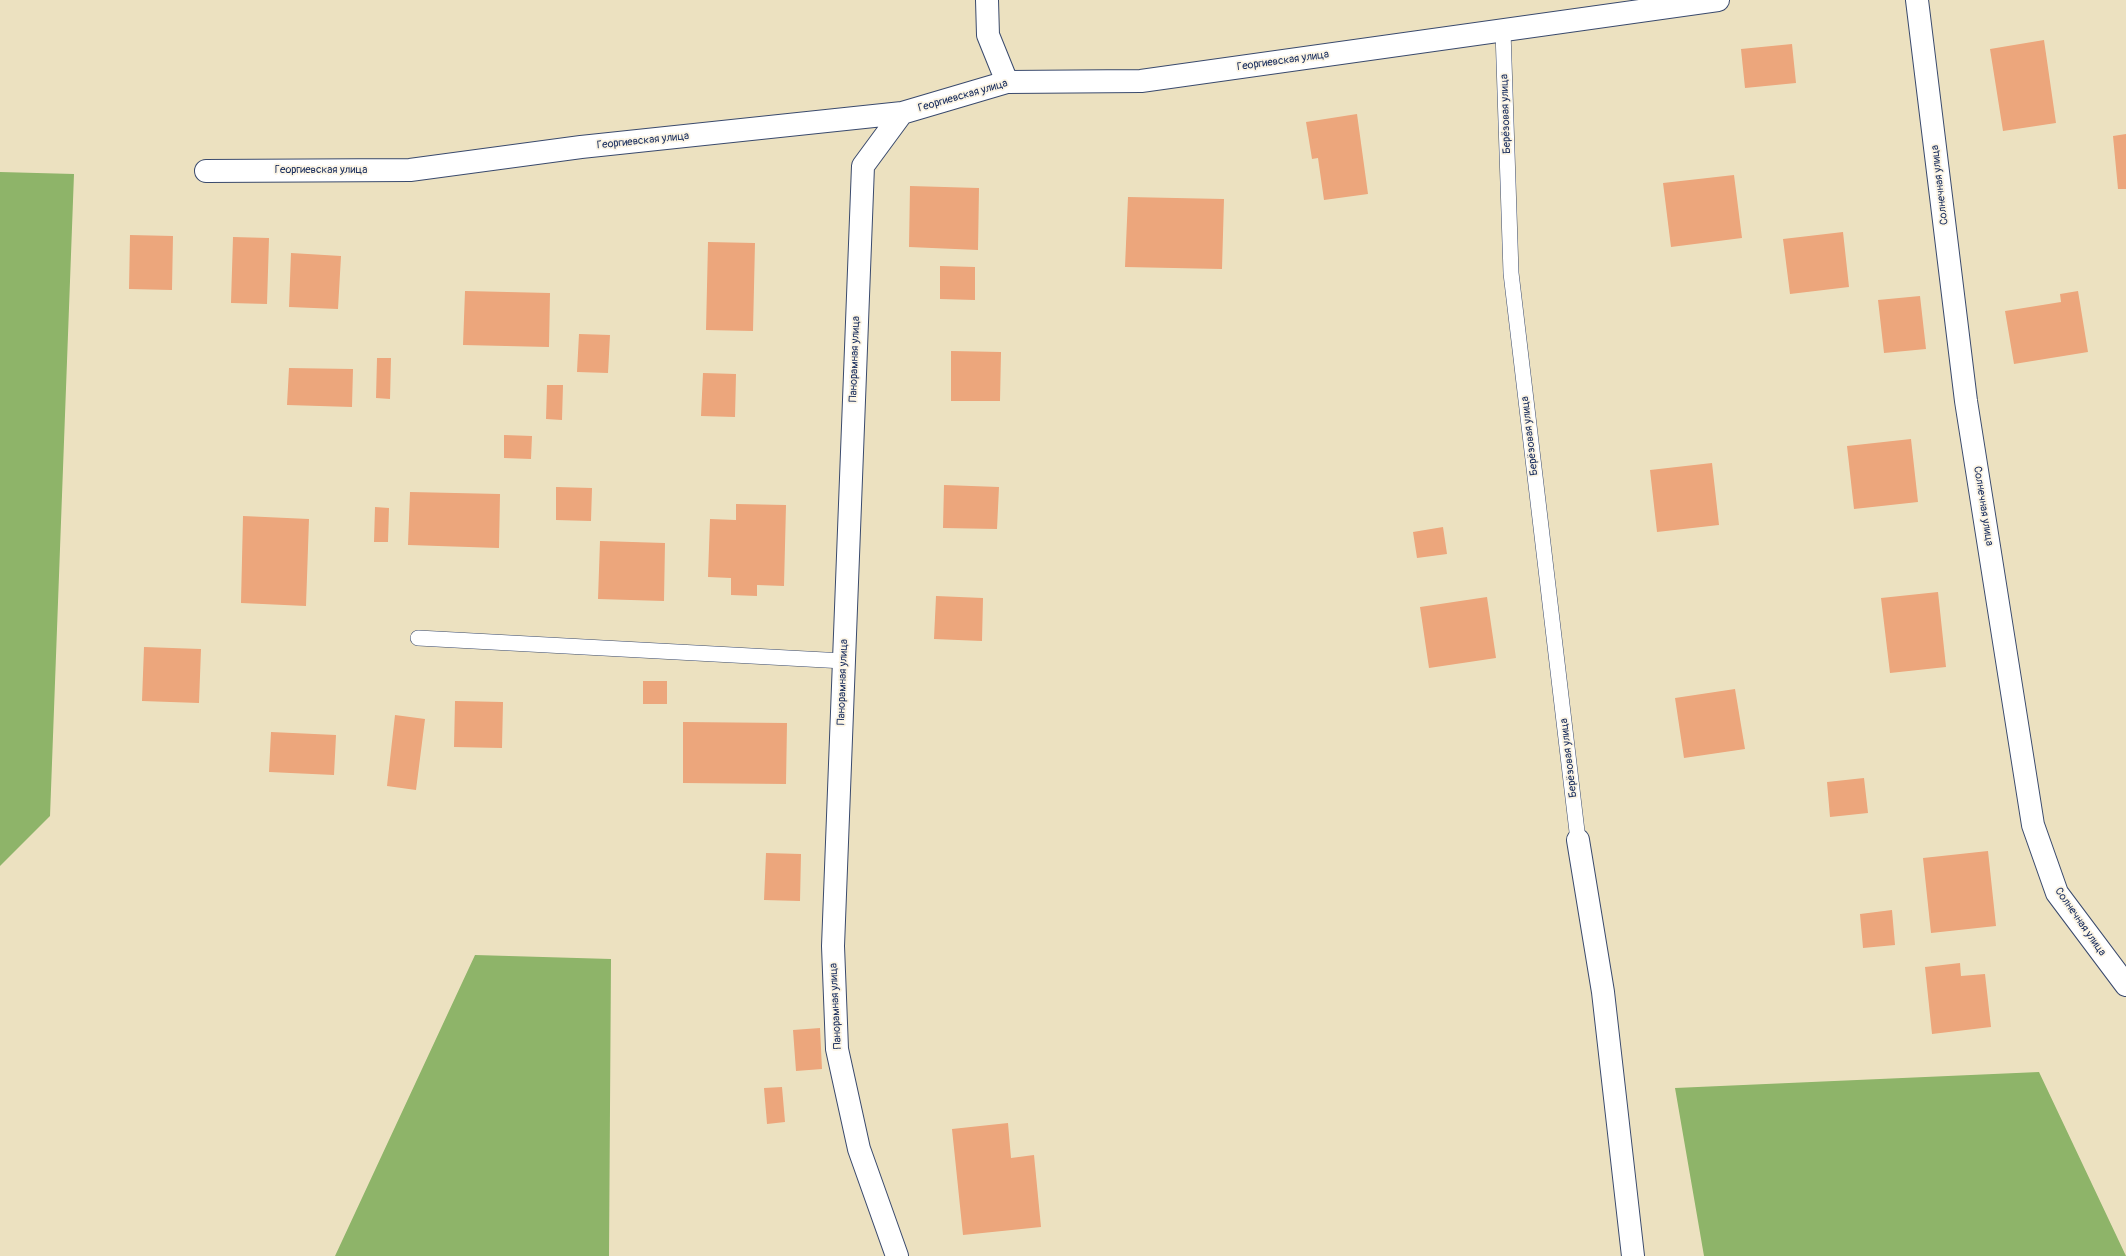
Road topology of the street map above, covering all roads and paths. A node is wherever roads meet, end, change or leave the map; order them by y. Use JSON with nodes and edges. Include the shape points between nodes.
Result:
{"nodes":[{"id":1,"x":987,"y":0,"type":"edge"},
{"id":2,"x":1718,"y":0,"type":"edge"},
{"id":3,"x":1917,"y":0,"type":"edge"},
{"id":4,"x":1503,"y":31,"type":"junction"},
{"id":5,"x":1007,"y":82,"type":"junction"},
{"id":6,"x":902,"y":113,"type":"junction"},
{"id":7,"x":206,"y":171,"type":"dead end"},
{"id":8,"x":418,"y":638,"type":"dead end"},
{"id":9,"x":844,"y":661,"type":"junction"},
{"id":10,"x":1578,"y":840,"type":"joint"},
{"id":11,"x":2126,"y":985,"type":"edge"},
{"id":12,"x":897,"y":1256,"type":"edge"},
{"id":13,"x":1633,"y":1256,"type":"edge"}],
"edges":[{"from":1,"to":5,"type":"street","via":[[988,35]]},
{"from":2,"to":4,"type":"street","name":"Георгиевская улица"},
{"from":3,"to":11,"type":"street","name":"Солнечная улица","via":[[1966,401],[2033,825],[2057,893]]},
{"from":4,"to":5,"type":"street","name":"Георгиевская улица","via":[[1141,81]]},
{"from":4,"to":10,"type":"lane","name":"Берёзовая улица","via":[[1511,273]]},
{"from":5,"to":6,"type":"street","name":"Георгиевская улица"},
{"from":6,"to":7,"type":"street","name":"Георгиевская улица","via":[[580,147],[410,170]]},
{"from":6,"to":9,"type":"street","name":"Панорамная улица","via":[[863,166]]},
{"from":8,"to":9,"type":"lane"},
{"from":9,"to":12,"type":"street","name":"Панорамная улица","via":[[833,946],[837,1049],[859,1149]]},
{"from":10,"to":13,"type":"street","via":[[1603,992]]}]}
